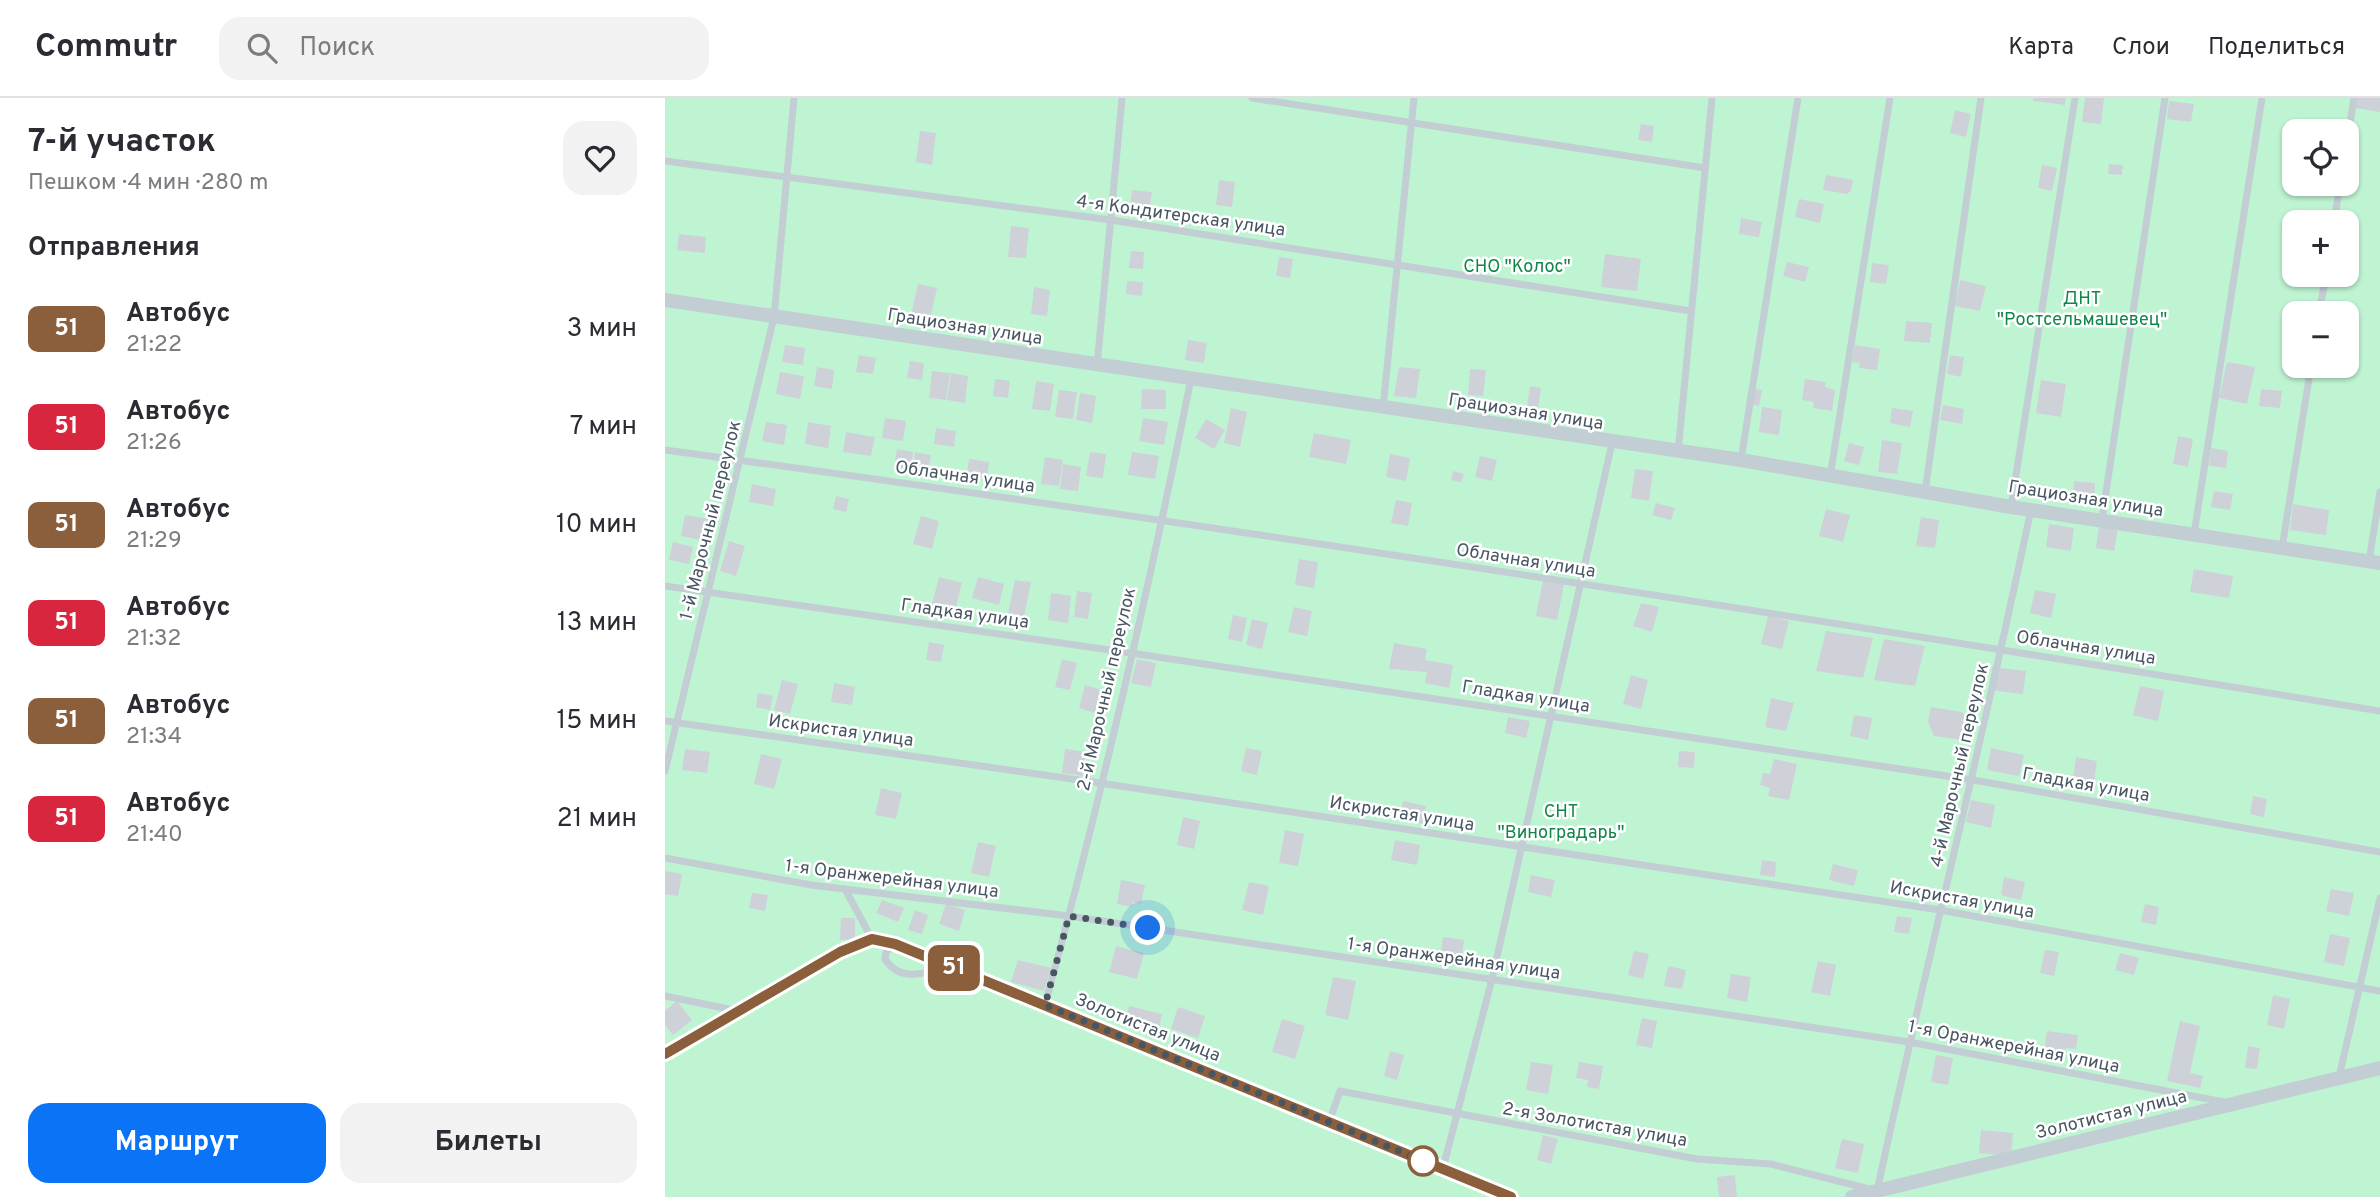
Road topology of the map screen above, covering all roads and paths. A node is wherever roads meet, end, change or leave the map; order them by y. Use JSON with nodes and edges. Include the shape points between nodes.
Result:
{"nodes":[{"id":1,"x":794,"y":98,"type":"edge"},
{"id":2,"x":1122,"y":98,"type":"edge"},
{"id":3,"x":1252,"y":98,"type":"edge"},
{"id":4,"x":1414,"y":98,"type":"edge"},
{"id":5,"x":1712,"y":98,"type":"edge"},
{"id":6,"x":1798,"y":98,"type":"edge"},
{"id":7,"x":1890,"y":98,"type":"edge"},
{"id":8,"x":1980,"y":98,"type":"edge"},
{"id":9,"x":2075,"y":98,"type":"edge"},
{"id":10,"x":2165,"y":98,"type":"edge"},
{"id":11,"x":2262,"y":98,"type":"edge"},
{"id":12,"x":2354,"y":98,"type":"edge"},
{"id":13,"x":2351,"y":119,"type":"edge"},
{"id":14,"x":1411,"y":123,"type":"junction"},
{"id":15,"x":665,"y":161,"type":"edge"},
{"id":16,"x":1705,"y":168,"type":"junction"},
{"id":17,"x":785,"y":177,"type":"junction"},
{"id":18,"x":1111,"y":220,"type":"junction"},
{"id":19,"x":1398,"y":263,"type":"junction"},
{"id":20,"x":665,"y":300,"type":"edge"},
{"id":21,"x":1691,"y":311,"type":"junction"},
{"id":22,"x":773,"y":317,"type":"junction"},
{"id":23,"x":1097,"y":366,"type":"junction"},
{"id":24,"x":2309,"y":378,"type":"edge"},
{"id":25,"x":1191,"y":379,"type":"junction"},
{"id":26,"x":1383,"y":409,"type":"junction"},
{"id":27,"x":1612,"y":443,"type":"junction"},
{"id":28,"x":665,"y":450,"type":"edge"},
{"id":29,"x":1678,"y":453,"type":"junction"},
{"id":30,"x":741,"y":460,"type":"junction"},
{"id":31,"x":1741,"y":460,"type":"junction"},
{"id":32,"x":1830,"y":477,"type":"junction"},
{"id":33,"x":1925,"y":492,"type":"junction"},
{"id":34,"x":2380,"y":492,"type":"edge"},
{"id":35,"x":2011,"y":507,"type":"junction"},
{"id":36,"x":2031,"y":509,"type":"junction"},
{"id":37,"x":2102,"y":519,"type":"junction"},
{"id":38,"x":1163,"y":520,"type":"junction"},
{"id":39,"x":2194,"y":534,"type":"junction"},
{"id":40,"x":2282,"y":549,"type":"junction"},
{"id":41,"x":2375,"y":562,"type":"edge"},
{"id":42,"x":1580,"y":584,"type":"junction"},
{"id":43,"x":665,"y":586,"type":"edge"},
{"id":44,"x":709,"y":593,"type":"junction"},
{"id":45,"x":2002,"y":649,"type":"junction"},
{"id":46,"x":1131,"y":653,"type":"junction"},
{"id":47,"x":2380,"y":712,"type":"edge"},
{"id":48,"x":1549,"y":715,"type":"junction"},
{"id":49,"x":665,"y":721,"type":"edge"},
{"id":50,"x":675,"y":722,"type":"junction"},
{"id":51,"x":665,"y":771,"type":"edge"},
{"id":52,"x":1973,"y":780,"type":"junction"},
{"id":53,"x":1100,"y":783,"type":"junction"},
{"id":54,"x":1521,"y":847,"type":"junction"},
{"id":55,"x":2380,"y":852,"type":"edge"},
{"id":56,"x":665,"y":858,"type":"edge"},
{"id":57,"x":845,"y":890,"type":"junction"},
{"id":58,"x":2380,"y":898,"type":"edge"},
{"id":59,"x":1940,"y":910,"type":"junction"},
{"id":60,"x":1069,"y":916,"type":"junction"},
{"id":61,"x":872,"y":939,"type":"junction"},
{"id":62,"x":895,"y":944,"type":"junction"},
{"id":63,"x":944,"y":964,"type":"junction"},
{"id":64,"x":1492,"y":979,"type":"junction"},
{"id":65,"x":2359,"y":988,"type":"junction"},
{"id":66,"x":2380,"y":991,"type":"edge"},
{"id":67,"x":665,"y":996,"type":"edge"},
{"id":68,"x":1045,"y":1005,"type":"junction"},
{"id":69,"x":739,"y":1011,"type":"junction"},
{"id":70,"x":1909,"y":1042,"type":"junction"},
{"id":71,"x":665,"y":1054,"type":"edge"},
{"id":72,"x":2380,"y":1068,"type":"edge"},
{"id":73,"x":2339,"y":1077,"type":"junction"},
{"id":74,"x":2235,"y":1104,"type":"junction"},
{"id":75,"x":1458,"y":1116,"type":"junction"},
{"id":76,"x":1329,"y":1122,"type":"junction"},
{"id":77,"x":1443,"y":1169,"type":"junction"},
{"id":78,"x":1877,"y":1191,"type":"junction"},
{"id":79,"x":1511,"y":1197,"type":"edge"},
{"id":80,"x":1851,"y":1197,"type":"edge"}],
"edges":[{"from":1,"to":17,"type":"lane","name":"1-й Марочный переулок"},
{"from":2,"to":18,"type":"lane"},
{"from":3,"to":14,"type":"lane"},
{"from":4,"to":14,"type":"lane"},
{"from":5,"to":16,"type":"lane"},
{"from":6,"to":31,"type":"lane"},
{"from":7,"to":32,"type":"lane"},
{"from":8,"to":33,"type":"lane"},
{"from":9,"to":35,"type":"lane"},
{"from":10,"to":37,"type":"lane"},
{"from":11,"to":39,"type":"lane"},
{"from":12,"to":13,"type":"lane"},
{"from":14,"to":16,"type":"lane"},
{"from":14,"to":19,"type":"lane"},
{"from":15,"to":17,"type":"lane","name":"4-я Кондитерская улица"},
{"from":16,"to":21,"type":"lane"},
{"from":17,"to":18,"type":"lane","name":"4-я Кондитерская улица"},
{"from":17,"to":22,"type":"lane","name":"1-й Марочный переулок"},
{"from":18,"to":19,"type":"lane","name":"4-я Кондитерская улица"},
{"from":18,"to":23,"type":"lane"},
{"from":19,"to":21,"type":"lane","name":"4-я Кондитерская улица"},
{"from":19,"to":26,"type":"lane"},
{"from":20,"to":22,"type":"street","name":"Грациозная улица"},
{"from":21,"to":29,"type":"lane"},
{"from":22,"to":23,"type":"street","name":"Грациозная улица"},
{"from":22,"to":30,"type":"lane","name":"1-й Марочный переулок"},
{"from":23,"to":25,"type":"street","name":"Грациозная улица"},
{"from":24,"to":40,"type":"lane"},
{"from":25,"to":26,"type":"street","name":"Грациозная улица"},
{"from":25,"to":38,"type":"lane","name":"2-й Марочный переулок"},
{"from":26,"to":27,"type":"street","name":"Грациозная улица"},
{"from":27,"to":29,"type":"street","name":"Грациозная улица"},
{"from":27,"to":42,"type":"lane"},
{"from":28,"to":30,"type":"lane","name":"Облачная улица"},
{"from":29,"to":31,"type":"street","name":"Грациозная улица"},
{"from":30,"to":38,"type":"lane","name":"Облачная улица"},
{"from":30,"to":44,"type":"lane","name":"1-й Марочный переулок"},
{"from":31,"to":32,"type":"street","name":"Грациозная улица"},
{"from":32,"to":33,"type":"street","name":"Грациозная улица"},
{"from":33,"to":35,"type":"street","name":"Грациозная улица"},
{"from":34,"to":41,"type":"lane"},
{"from":35,"to":36,"type":"street","name":"Грациозная улица"},
{"from":36,"to":37,"type":"street","name":"Грациозная улица"},
{"from":36,"to":45,"type":"lane","name":"4-й Марочный переулок"},
{"from":37,"to":39,"type":"street","name":"Грациозная улица"},
{"from":38,"to":42,"type":"lane","name":"Облачная улица"},
{"from":38,"to":46,"type":"lane","name":"2-й Марочный переулок"},
{"from":39,"to":40,"type":"street","name":"Грациозная улица"},
{"from":40,"to":41,"type":"street","name":"Грациозная улица"},
{"from":42,"to":45,"type":"lane","name":"Облачная улица"},
{"from":42,"to":48,"type":"lane"},
{"from":43,"to":44,"type":"lane","name":"Гладкая улица"},
{"from":44,"to":46,"type":"lane","name":"Гладкая улица"},
{"from":44,"to":50,"type":"lane","name":"1-й Марочный переулок"},
{"from":45,"to":47,"type":"lane","name":"Облачная улица"},
{"from":45,"to":52,"type":"lane","name":"4-й Марочный переулок"},
{"from":46,"to":48,"type":"lane","name":"Гладкая улица"},
{"from":46,"to":53,"type":"lane","name":"2-й Марочный переулок"},
{"from":48,"to":52,"type":"lane","name":"Гладкая улица"},
{"from":48,"to":54,"type":"lane"},
{"from":49,"to":50,"type":"lane","name":"Искристая улица"},
{"from":50,"to":51,"type":"lane","name":"1-й Марочный переулок"},
{"from":50,"to":53,"type":"lane","name":"Искристая улица"},
{"from":52,"to":55,"type":"lane","name":"Гладкая улица"},
{"from":52,"to":59,"type":"lane","name":"4-й Марочный переулок"},
{"from":53,"to":54,"type":"lane","name":"Искристая улица"},
{"from":53,"to":60,"type":"lane","name":"2-й Марочный переулок"},
{"from":54,"to":59,"type":"lane","name":"Искристая улица"},
{"from":54,"to":64,"type":"lane"},
{"from":56,"to":57,"type":"lane","name":"1-я Оранжерейная улица"},
{"from":57,"to":60,"type":"lane","name":"1-я Оранжерейная улица"},
{"from":57,"to":61,"type":"lane"},
{"from":58,"to":65,"type":"lane"},
{"from":59,"to":65,"type":"lane","name":"Искристая улица"},
{"from":59,"to":70,"type":"lane","name":"4-й Марочный переулок"},
{"from":60,"to":64,"type":"lane","name":"1-я Оранжерейная улица"},
{"from":60,"to":68,"type":"lane","name":"2-й Марочный переулок"},
{"from":61,"to":62,"type":"street","name":"Золотистая улица"},
{"from":61,"to":69,"type":"street","via":[[840,952]]},
{"from":62,"to":63,"type":"street","name":"Золотистая улица"},
{"from":62,"to":63,"type":"lane","via":[[886,952],[891,970],[927,974]]},
{"from":63,"to":68,"type":"street","name":"Золотистая улица"},
{"from":64,"to":70,"type":"lane","name":"1-я Оранжерейная улица"},
{"from":64,"to":75,"type":"lane"},
{"from":65,"to":66,"type":"lane","name":"Искристая улица"},
{"from":65,"to":73,"type":"lane"},
{"from":67,"to":69,"type":"lane"},
{"from":68,"to":76,"type":"street","name":"Золотистая улица"},
{"from":69,"to":71,"type":"street"},
{"from":70,"to":74,"type":"lane","name":"1-я Оранжерейная улица"},
{"from":70,"to":78,"type":"lane","name":"4-й Марочный переулок"},
{"from":72,"to":73,"type":"street","name":"Золотистая улица"},
{"from":73,"to":74,"type":"street","name":"Золотистая улица"},
{"from":74,"to":78,"type":"street","name":"Золотистая улица"},
{"from":75,"to":76,"type":"lane","name":"2-я Золотистая улица","via":[[1340,1091]]},
{"from":75,"to":77,"type":"lane"},
{"from":75,"to":78,"type":"lane","name":"2-я Золотистая улица","via":[[1697,1159],[1771,1164]]},
{"from":76,"to":77,"type":"street","name":"Золотистая улица"},
{"from":77,"to":79,"type":"street","name":"Золотистая улица"},
{"from":78,"to":80,"type":"street","name":"Золотистая улица"}]}
